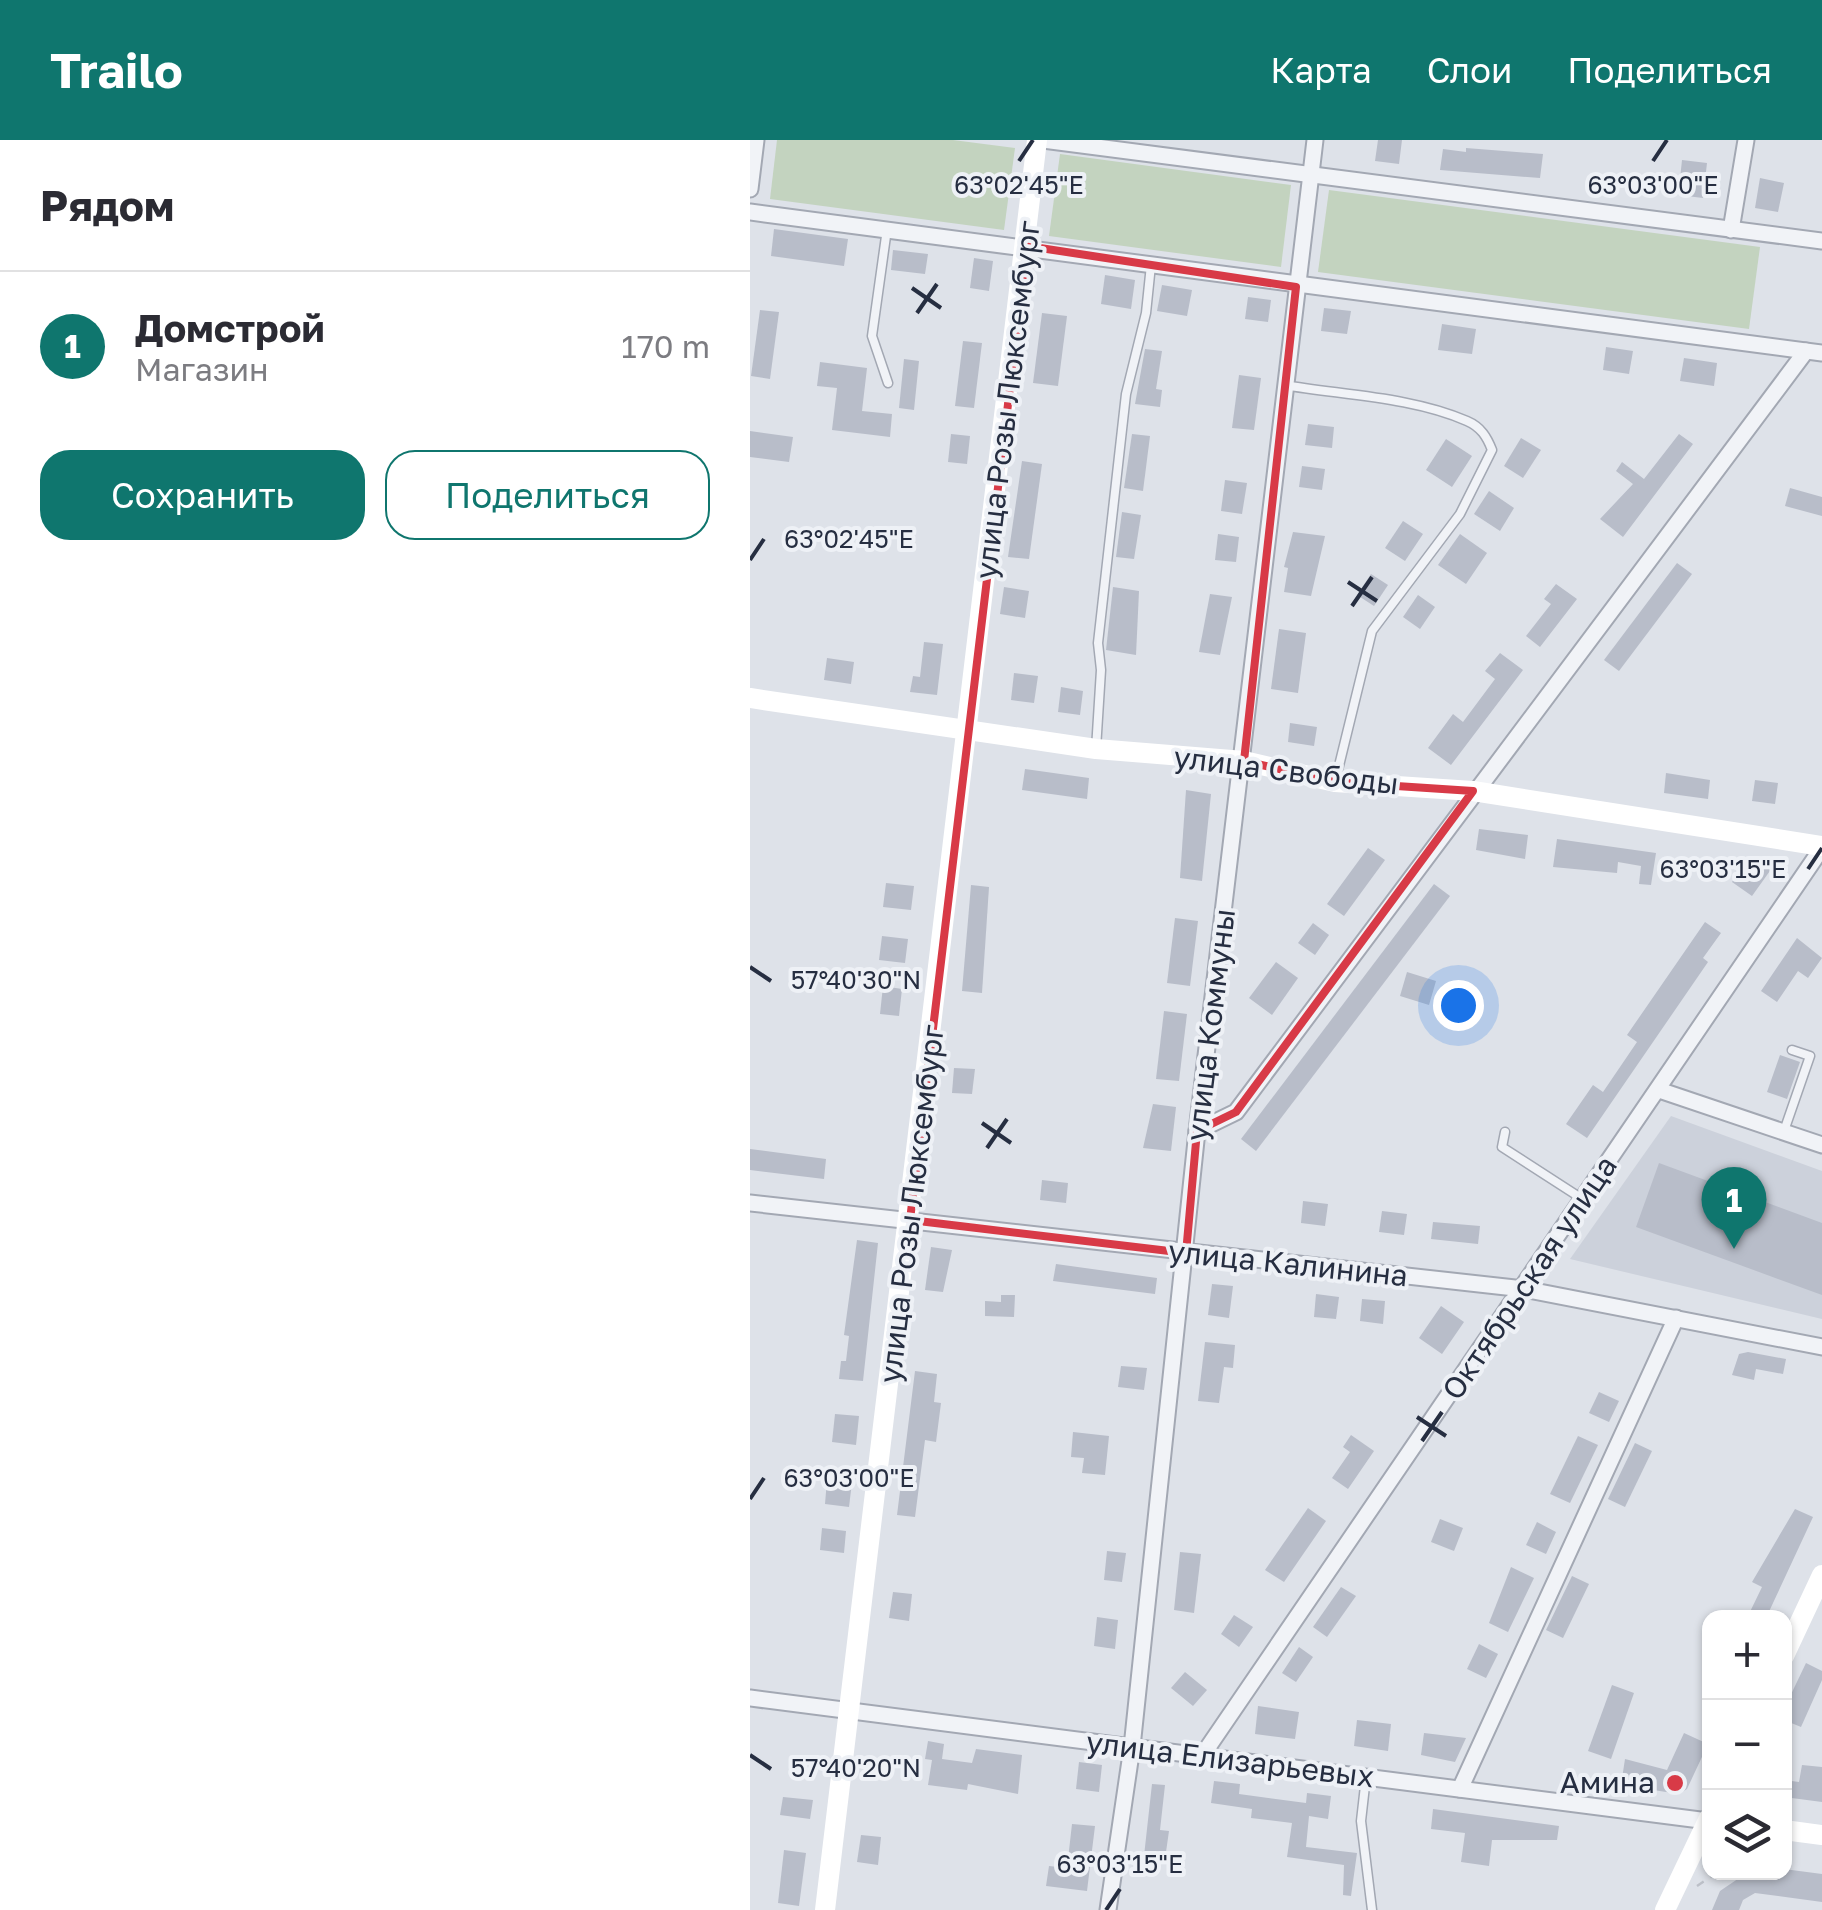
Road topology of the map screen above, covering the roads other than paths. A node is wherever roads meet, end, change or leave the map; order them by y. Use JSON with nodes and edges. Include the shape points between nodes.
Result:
{"nodes":[{"id":1,"x":756,"y":140,"type":"edge"},
{"id":2,"x":1040,"y":140,"type":"edge"},
{"id":3,"x":1316,"y":140,"type":"edge"},
{"id":4,"x":1746,"y":140,"type":"edge"},
{"id":5,"x":1312,"y":173,"type":"junction"},
{"id":6,"x":750,"y":188,"type":"edge"},
{"id":7,"x":750,"y":212,"type":"edge"},
{"id":8,"x":886,"y":229,"type":"junction"},
{"id":9,"x":1731,"y":230,"type":"junction"},
{"id":10,"x":1822,"y":241,"type":"edge"},
{"id":11,"x":1027,"y":246,"type":"junction"},
{"id":12,"x":1151,"y":265,"type":"junction"},
{"id":13,"x":1296,"y":287,"type":"junction"},
{"id":14,"x":1814,"y":352,"type":"edge"},
{"id":15,"x":888,"y":383,"type":"dead end"},
{"id":16,"x":1284,"y":385,"type":"junction"},
{"id":17,"x":750,"y":698,"type":"edge"},
{"id":18,"x":969,"y":727,"type":"junction"},
{"id":19,"x":1096,"y":749,"type":"junction"},
{"id":20,"x":1244,"y":761,"type":"junction"},
{"id":21,"x":1335,"y":782,"type":"junction"},
{"id":22,"x":1473,"y":791,"type":"junction"},
{"id":23,"x":1822,"y":847,"type":"edge"},
{"id":24,"x":1792,"y":1050,"type":"dead end"},
{"id":25,"x":1660,"y":1090,"type":"junction"},
{"id":26,"x":1198,"y":1131,"type":"junction"},
{"id":27,"x":1784,"y":1131,"type":"junction"},
{"id":28,"x":1505,"y":1132,"type":"dead end"},
{"id":29,"x":1822,"y":1145,"type":"edge"},
{"id":30,"x":1584,"y":1200,"type":"junction"},
{"id":31,"x":750,"y":1203,"type":"edge"},
{"id":32,"x":910,"y":1220,"type":"junction"},
{"id":33,"x":1186,"y":1253,"type":"junction"},
{"id":34,"x":1524,"y":1289,"type":"junction"},
{"id":35,"x":1676,"y":1318,"type":"junction"},
{"id":36,"x":1822,"y":1347,"type":"edge"},
{"id":37,"x":1822,"y":1575,"type":"edge"},
{"id":38,"x":1792,"y":1639,"type":"edge"},
{"id":39,"x":750,"y":1698,"type":"edge"},
{"id":40,"x":850,"y":1711,"type":"junction"},
{"id":41,"x":1132,"y":1747,"type":"junction"},
{"id":42,"x":1202,"y":1756,"type":"junction"},
{"id":43,"x":1366,"y":1777,"type":"junction"},
{"id":44,"x":1460,"y":1789,"type":"junction"},
{"id":45,"x":1702,"y":1819,"type":"edge"},
{"id":46,"x":1792,"y":1831,"type":"edge"},
{"id":47,"x":1702,"y":1834,"type":"edge"},
{"id":48,"x":1822,"y":1835,"type":"edge"},
{"id":49,"x":825,"y":1910,"type":"edge"},
{"id":50,"x":1108,"y":1910,"type":"edge"},
{"id":51,"x":1372,"y":1910,"type":"edge"},
{"id":52,"x":1665,"y":1910,"type":"edge"}],
"edges":[{"from":1,"to":6,"type":"street"},
{"from":2,"to":5,"type":"street"},
{"from":2,"to":11,"type":"street","name":"улица Розы Люксембург"},
{"from":3,"to":5,"type":"street","name":"улица Коммуны"},
{"from":4,"to":9,"type":"street"},
{"from":5,"to":9,"type":"street"},
{"from":5,"to":13,"type":"street","name":"улица Коммуны"},
{"from":7,"to":8,"type":"street"},
{"from":8,"to":11,"type":"street"},
{"from":8,"to":15,"type":"lane","via":[[872,336]]},
{"from":9,"to":10,"type":"street"},
{"from":11,"to":12,"type":"street"},
{"from":11,"to":18,"type":"street","name":"улица Розы Люксембург"},
{"from":12,"to":13,"type":"street"},
{"from":12,"to":19,"type":"lane","via":[[1126,394],[1098,643]]},
{"from":13,"to":14,"type":"street"},
{"from":13,"to":16,"type":"street","name":"улица Коммуны"},
{"from":14,"to":22,"type":"street"},
{"from":16,"to":20,"type":"street","name":"улица Коммуны"},
{"from":16,"to":21,"type":"lane","via":[[1468,422],[1486,435],[1492,450],[1460,514],[1372,631]]},
{"from":17,"to":18,"type":"street","name":"улица Свободы"},
{"from":18,"to":19,"type":"street","name":"улица Свободы"},
{"from":18,"to":32,"type":"street","name":"улица Розы Люксембург"},
{"from":19,"to":20,"type":"street","name":"улица Свободы"},
{"from":20,"to":21,"type":"street","name":"улица Свободы"},
{"from":20,"to":26,"type":"street","name":"улица Коммуны"},
{"from":21,"to":22,"type":"street","name":"улица Свободы"},
{"from":22,"to":23,"type":"street","name":"улица Свободы"},
{"from":22,"to":26,"type":"street","via":[[1236,1112]]},
{"from":23,"to":25,"type":"street","name":"Октябрьская улица"},
{"from":24,"to":27,"type":"lane","via":[[1810,1056]]},
{"from":25,"to":27,"type":"street"},
{"from":25,"to":30,"type":"street","name":"Октябрьская улица"},
{"from":26,"to":33,"type":"street","name":"улица Коммуны"},
{"from":27,"to":29,"type":"street"},
{"from":28,"to":30,"type":"lane","via":[[1502,1146]]},
{"from":30,"to":34,"type":"street","name":"Октябрьская улица"},
{"from":31,"to":32,"type":"street","name":"улица Калинина"},
{"from":32,"to":33,"type":"street","name":"улица Калинина"},
{"from":32,"to":40,"type":"street","name":"улица Розы Люксембург"},
{"from":33,"to":34,"type":"street","name":"улица Калинина"},
{"from":33,"to":41,"type":"street","name":"улица Коммуны"},
{"from":34,"to":35,"type":"street","name":"улица Калинина"},
{"from":34,"to":42,"type":"street","name":"Октябрьская улица"},
{"from":35,"to":36,"type":"street","name":"улица Калинина"},
{"from":35,"to":44,"type":"street"},
{"from":37,"to":38,"type":"street"},
{"from":39,"to":40,"type":"street","name":"улица Елизарьевых"},
{"from":40,"to":41,"type":"street","name":"улица Елизарьевых"},
{"from":40,"to":49,"type":"street","name":"улица Розы Люксембург"},
{"from":41,"to":42,"type":"street","name":"улица Елизарьевых"},
{"from":41,"to":50,"type":"street","name":"улица Коммуны"},
{"from":42,"to":43,"type":"street","name":"улица Елизарьевых"},
{"from":43,"to":44,"type":"street","name":"улица Елизарьевых"},
{"from":43,"to":51,"type":"lane","via":[[1361,1822]]},
{"from":44,"to":45,"type":"street","name":"улица Елизарьевых"},
{"from":46,"to":48,"type":"street"},
{"from":47,"to":52,"type":"street"}]}
